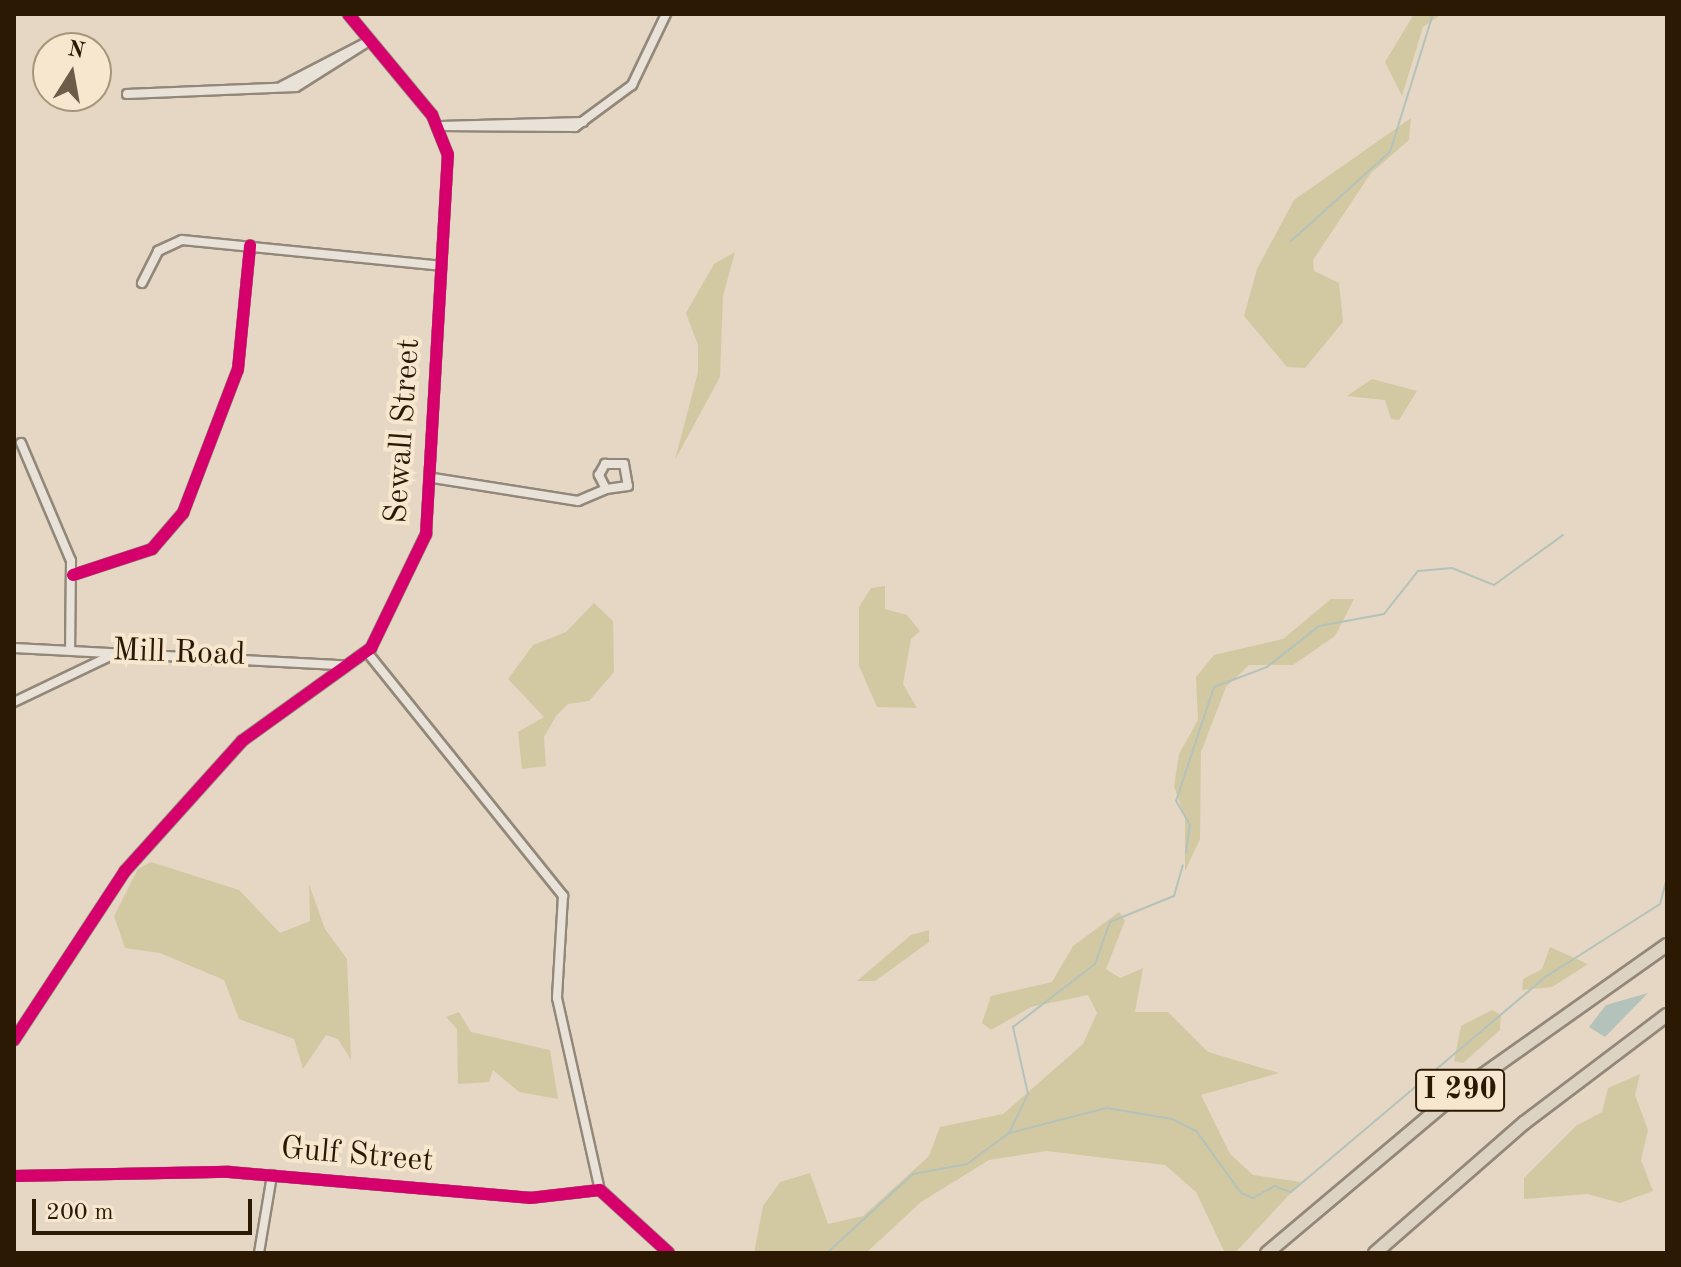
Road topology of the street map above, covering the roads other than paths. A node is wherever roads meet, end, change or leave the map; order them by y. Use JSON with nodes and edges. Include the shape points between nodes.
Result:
{"nodes":[{"id":1,"x":348,"y":14,"type":"edge"},
{"id":2,"x":666,"y":14,"type":"edge"},
{"id":3,"x":369,"y":41,"type":"junction"},
{"id":4,"x":127,"y":94,"type":"dead end"},
{"id":5,"x":439,"y":126,"type":"junction"},
{"id":6,"x":250,"y":246,"type":"junction"},
{"id":7,"x":441,"y":266,"type":"junction"},
{"id":8,"x":142,"y":283,"type":"dead end"},
{"id":9,"x":21,"y":443,"type":"dead end"},
{"id":10,"x":433,"y":478,"type":"junction"},
{"id":11,"x":606,"y":489,"type":"dead end"},
{"id":12,"x":73,"y":575,"type":"junction"},
{"id":13,"x":14,"y":648,"type":"edge"},
{"id":14,"x":70,"y":650,"type":"junction"},
{"id":15,"x":120,"y":651,"type":"junction"},
{"id":16,"x":367,"y":652,"type":"junction"},
{"id":17,"x":343,"y":665,"type":"junction"},
{"id":18,"x":14,"y":702,"type":"edge"},
{"id":19,"x":1667,"y":945,"type":"edge"},
{"id":20,"x":1667,"y":1015,"type":"edge"},
{"id":21,"x":14,"y":1040,"type":"edge"},
{"id":22,"x":272,"y":1175,"type":"junction"},
{"id":23,"x":14,"y":1176,"type":"edge"},
{"id":24,"x":600,"y":1190,"type":"junction"},
{"id":25,"x":259,"y":1253,"type":"edge"},
{"id":26,"x":669,"y":1253,"type":"edge"},
{"id":27,"x":1267,"y":1253,"type":"edge"},
{"id":28,"x":1375,"y":1253,"type":"edge"}],
"edges":[{"from":1,"to":3,"type":"street","name":"Sewall Street"},
{"from":2,"to":5,"type":"street","via":[[632,85],[584,122]]},
{"from":3,"to":4,"type":"street","via":[[273,89]]},
{"from":3,"to":5,"type":"street","name":"Sewall Street"},
{"from":5,"to":7,"type":"street","name":"Sewall Street","via":[[449,176]]},
{"from":6,"to":7,"type":"street"},
{"from":6,"to":8,"type":"street","via":[[172,243],[154,255]]},
{"from":6,"to":12,"type":"street","via":[[238,369],[183,513],[152,549]]},
{"from":7,"to":10,"type":"street","name":"Sewall Street"},
{"from":9,"to":12,"type":"street"},
{"from":10,"to":11,"type":"street","via":[[473,479],[569,501]]},
{"from":10,"to":16,"type":"street","name":"Sewall Street","via":[[420,549]]},
{"from":12,"to":14,"type":"street"},
{"from":13,"to":14,"type":"street","name":"Mill Road"},
{"from":14,"to":15,"type":"street","name":"Mill Road"},
{"from":15,"to":17,"type":"street","name":"Mill Road"},
{"from":15,"to":18,"type":"street"},
{"from":16,"to":17,"type":"street"},
{"from":16,"to":24,"type":"street","via":[[558,886],[556,971],[563,1043]]},
{"from":17,"to":21,"type":"street","via":[[256,726],[135,862]]},
{"from":19,"to":27,"type":"highway","number":"I 290","via":[[1441,1105]]},
{"from":20,"to":28,"type":"highway","number":"I 290","via":[[1534,1115]]},
{"from":22,"to":23,"type":"street","name":"Gulf Street"},
{"from":22,"to":24,"type":"street","name":"Gulf Street","via":[[530,1198]]},
{"from":22,"to":25,"type":"street"},
{"from":24,"to":26,"type":"street"}]}
